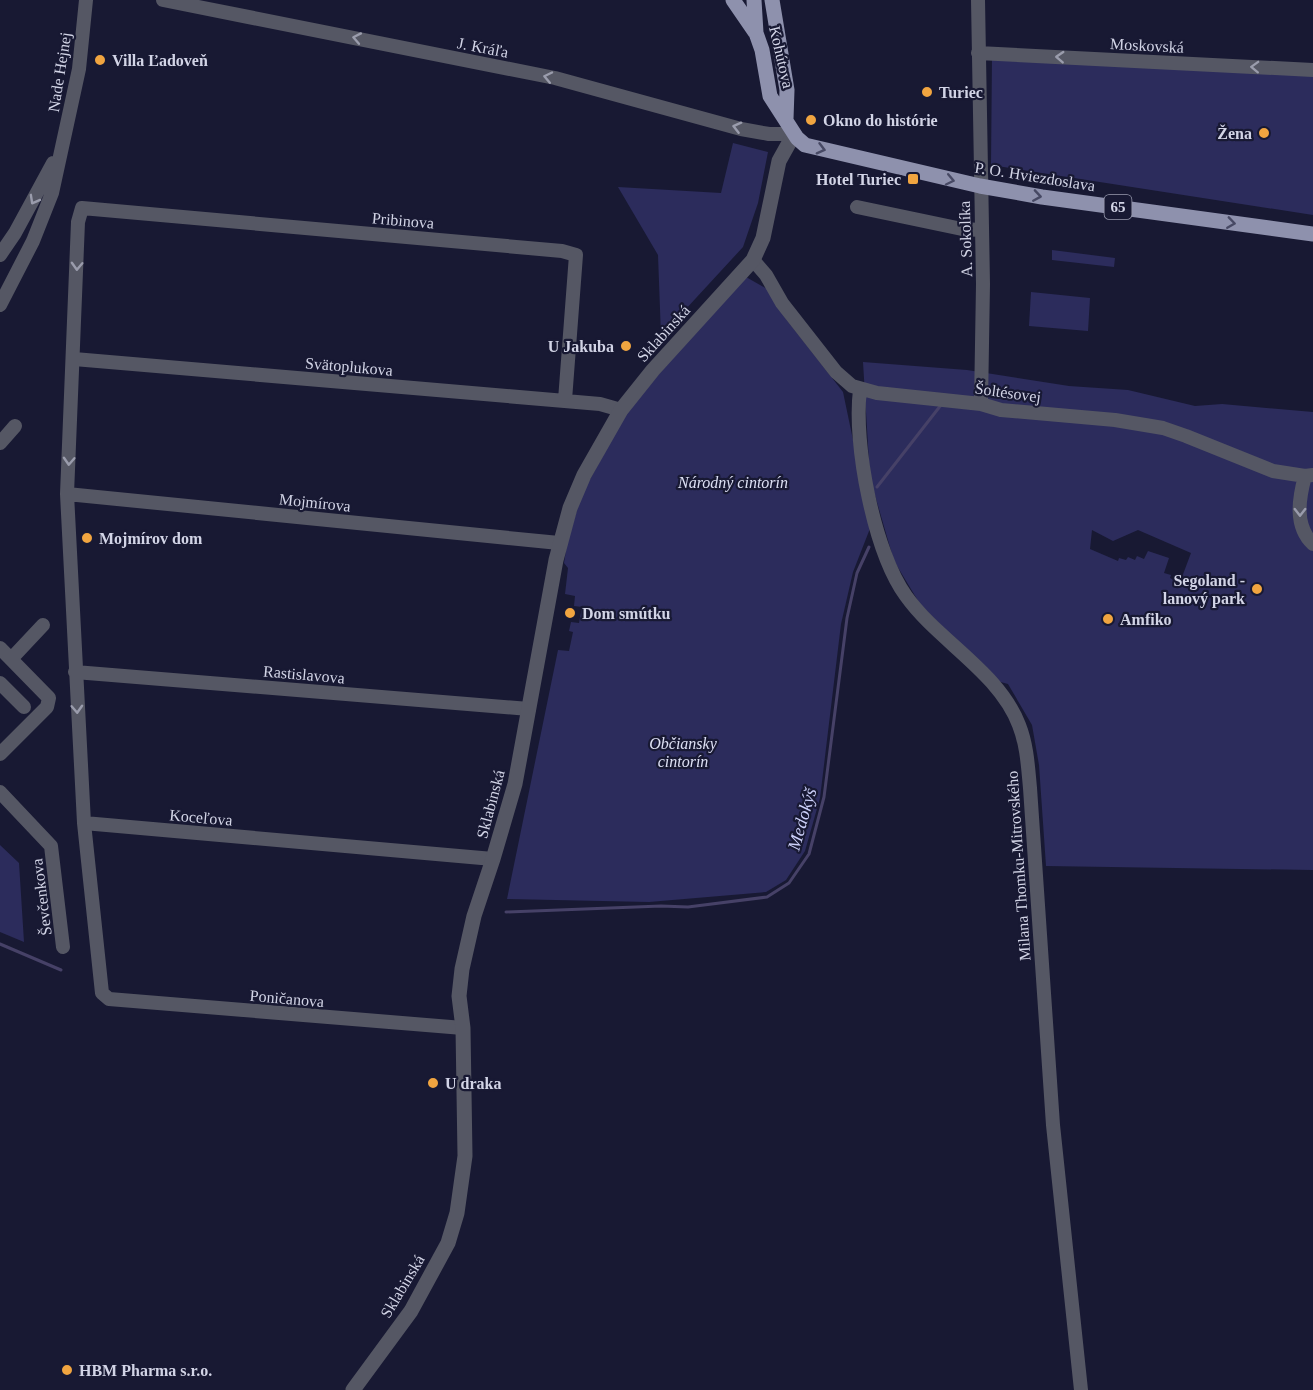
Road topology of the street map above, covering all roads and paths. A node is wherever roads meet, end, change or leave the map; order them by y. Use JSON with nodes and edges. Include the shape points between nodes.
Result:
{"nodes":[{"id":1,"x":86,"y":0,"type":"edge"},
{"id":2,"x":163,"y":0,"type":"edge"},
{"id":3,"x":733,"y":0,"type":"edge"},
{"id":4,"x":754,"y":0,"type":"edge"},
{"id":5,"x":761,"y":0,"type":"edge"},
{"id":6,"x":772,"y":0,"type":"edge"},
{"id":7,"x":978,"y":0,"type":"edge"},
{"id":8,"x":775,"y":26,"type":"junction"},
{"id":9,"x":756,"y":33,"type":"junction"},
{"id":10,"x":978,"y":53,"type":"junction"},
{"id":11,"x":1313,"y":70,"type":"edge"},
{"id":12,"x":786,"y":119,"type":"junction"},
{"id":13,"x":795,"y":134,"type":"junction"},
{"id":14,"x":61,"y":148,"type":"junction"},
{"id":15,"x":980,"y":186,"type":"junction"},
{"id":16,"x":857,"y":207,"type":"dead end"},
{"id":17,"x":981,"y":230,"type":"junction"},
{"id":18,"x":1313,"y":234,"type":"edge"},
{"id":19,"x":0,"y":255,"type":"edge"},
{"id":20,"x":753,"y":260,"type":"junction"},
{"id":21,"x":0,"y":305,"type":"edge"},
{"id":22,"x":74,"y":359,"type":"junction"},
{"id":23,"x":860,"y":390,"type":"junction"},
{"id":24,"x":565,"y":400,"type":"junction"},
{"id":25,"x":981,"y":404,"type":"junction"},
{"id":26,"x":621,"y":410,"type":"junction"},
{"id":27,"x":15,"y":426,"type":"dead end"},
{"id":28,"x":0,"y":443,"type":"edge"},
{"id":29,"x":1309,"y":475,"type":"edge"},
{"id":30,"x":67,"y":494,"type":"junction"},
{"id":31,"x":559,"y":543,"type":"junction"},
{"id":32,"x":1313,"y":544,"type":"edge"},
{"id":33,"x":43,"y":625,"type":"dead end"},
{"id":34,"x":0,"y":648,"type":"edge"},
{"id":35,"x":12,"y":658,"type":"junction"},
{"id":36,"x":75,"y":672,"type":"junction"},
{"id":37,"x":0,"y":683,"type":"edge"},
{"id":38,"x":24,"y":707,"type":"dead end"},
{"id":39,"x":529,"y":709,"type":"junction"},
{"id":40,"x":0,"y":754,"type":"edge"},
{"id":41,"x":0,"y":792,"type":"edge"},
{"id":42,"x":84,"y":823,"type":"junction"},
{"id":43,"x":494,"y":860,"type":"junction"},
{"id":44,"x":63,"y":947,"type":"dead end"},
{"id":45,"x":463,"y":1028,"type":"junction"},
{"id":46,"x":353,"y":1390,"type":"edge"},
{"id":47,"x":1081,"y":1390,"type":"edge"}],
"edges":[{"from":1,"to":14,"type":"street","name":"Nade Hejnej","via":[[79,69]]},
{"from":13,"to":2,"type":"street","name":"J. Kráľa","one_way":true,"via":[[741,129],[555,78]]},
{"from":3,"to":9,"type":"main road","number":"65"},
{"from":4,"to":9,"type":"main road","name":"Kohútova","number":"65"},
{"from":5,"to":8,"type":"main road"},
{"from":6,"to":8,"type":"main road","name":"Kohútova"},
{"from":7,"to":10,"type":"street","name":"A. Sokolíka"},
{"from":8,"to":12,"type":"main road","name":"Kohútova","via":[[787,90]]},
{"from":9,"to":12,"type":"main road","name":"Kohútova","number":"65","via":[[770,96]]},
{"from":11,"to":10,"type":"street","name":"Moskovská","one_way":true},
{"from":10,"to":15,"type":"street","name":"A. Sokolíka"},
{"from":12,"to":13,"type":"main road","name":"Kohútova","number":"65"},
{"from":13,"to":15,"type":"main road","name":"P. O. Hviezdoslava","number":"65","one_way":true,"via":[[805,145]]},
{"from":13,"to":20,"type":"street","via":[[779,161],[763,238]]},
{"from":14,"to":19,"type":"street","name":"Nade Hejnej","one_way":true},
{"from":14,"to":21,"type":"street","name":"Nade Hejnej","via":[[42,219]]},
{"from":15,"to":17,"type":"street","name":"A. Sokolíka"},
{"from":15,"to":18,"type":"main road","name":"P. O. Hviezdoslava","number":"65","one_way":true},
{"from":16,"to":17,"type":"street"},
{"from":17,"to":25,"type":"street","name":"A. Sokolíka"},
{"from":20,"to":23,"type":"street","via":[[836,372]]},
{"from":20,"to":26,"type":"street","name":"Sklabinská"},
{"from":22,"to":24,"type":"street","name":"Svätoplukova"},
{"from":24,"to":22,"type":"street","name":"Pribinova","one_way":true,"via":[[576,255],[82,208],[78,222]]},
{"from":22,"to":30,"type":"street","one_way":true},
{"from":23,"to":25,"type":"street","name":"Šoltésovej"},
{"from":23,"to":47,"type":"street","name":"Milana Thomku-Mitrovského","via":[[867,485],[890,566],[919,612],[1006,701],[1023,737],[1030,788],[1053,1125]]},
{"from":24,"to":26,"type":"street","name":"Svätoplukova"},
{"from":25,"to":29,"type":"street","name":"Šoltésovej","via":[[1001,410],[1163,428],[1258,466]]},
{"from":26,"to":31,"type":"street","name":"Sklabinská","via":[[577,490]]},
{"from":27,"to":28,"type":"street"},
{"from":29,"to":32,"type":"street","one_way":true,"via":[[1300,494],[1300,522]]},
{"from":30,"to":31,"type":"street","name":"Mojmírova"},
{"from":30,"to":36,"type":"street"},
{"from":31,"to":39,"type":"street","name":"Sklabinská"},
{"from":33,"to":35,"type":"street"},
{"from":34,"to":35,"type":"street"},
{"from":35,"to":40,"type":"street","via":[[49,698],[47,706]]},
{"from":36,"to":39,"type":"street","name":"Rastislavova"},
{"from":36,"to":42,"type":"street","one_way":true},
{"from":37,"to":38,"type":"street"},
{"from":39,"to":43,"type":"street","name":"Sklabinská","via":[[515,784]]},
{"from":41,"to":44,"type":"street","name":"Ševčenkova","via":[[51,846]]},
{"from":42,"to":43,"type":"street","name":"Koceľova"},
{"from":42,"to":45,"type":"street","name":"Poničanova","via":[[102,993],[109,999]]},
{"from":43,"to":45,"type":"street","name":"Sklabinská","via":[[467,942],[459,996]]},
{"from":45,"to":46,"type":"street","name":"Sklabinská","via":[[465,1156],[457,1214],[448,1243],[427,1284]]}]}
